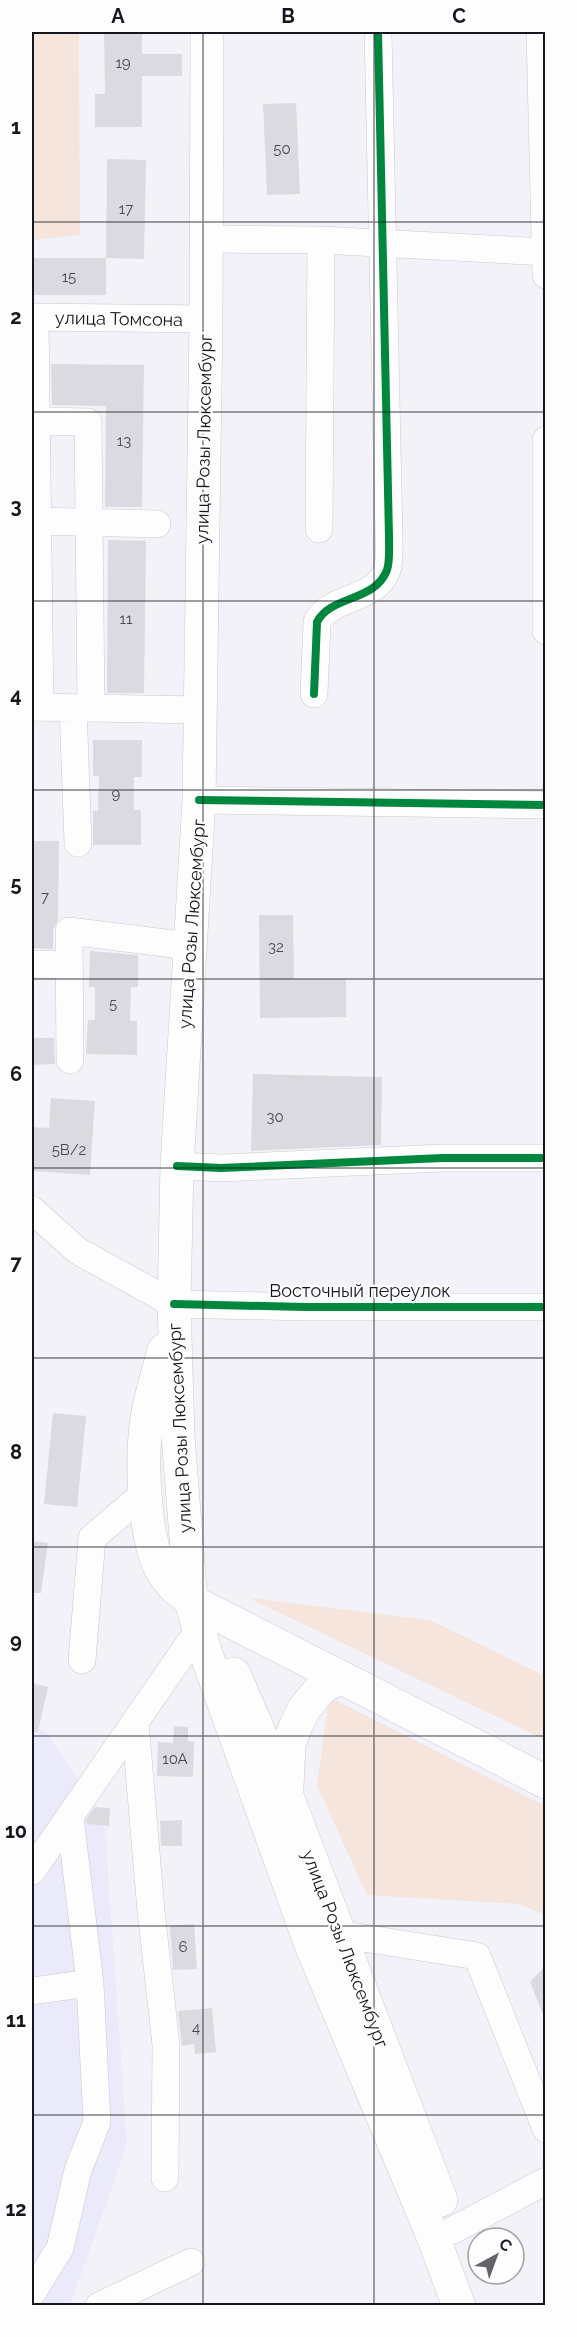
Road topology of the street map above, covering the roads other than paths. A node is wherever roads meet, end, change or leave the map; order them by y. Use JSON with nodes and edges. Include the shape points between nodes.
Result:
{"nodes":[{"id":1,"x":207,"y":32,"type":"edge"},
{"id":2,"x":378,"y":32,"type":"edge"},
{"id":3,"x":540,"y":32,"type":"edge"},
{"id":4,"x":205,"y":239,"type":"junction"},
{"id":5,"x":321,"y":240,"type":"junction"},
{"id":6,"x":382,"y":243,"type":"junction"},
{"id":7,"x":545,"y":252,"type":"edge"},
{"id":8,"x":546,"y":274,"type":"edge"},
{"id":9,"x":33,"y":318,"type":"edge"},
{"id":10,"x":206,"y":319,"type":"junction"},
{"id":11,"x":37,"y":421,"type":"junction"},
{"id":12,"x":546,"y":440,"type":"edge"},
{"id":13,"x":34,"y":460,"type":"edge"},
{"id":14,"x":38,"y":521,"type":"junction"},
{"id":15,"x":89,"y":522,"type":"junction"},
{"id":16,"x":157,"y":524,"type":"dead end"},
{"id":17,"x":319,"y":529,"type":"dead end"},
{"id":18,"x":545,"y":555,"type":"edge"},
{"id":19,"x":35,"y":592,"type":"edge"},
{"id":20,"x":546,"y":631,"type":"edge"},
{"id":21,"x":315,"y":694,"type":"dead end"},
{"id":22,"x":36,"y":707,"type":"edge"},
{"id":23,"x":82,"y":708,"type":"junction"},
{"id":24,"x":200,"y":710,"type":"junction"},
{"id":25,"x":199,"y":800,"type":"junction"},
{"id":26,"x":546,"y":805,"type":"edge"},
{"id":27,"x":78,"y":843,"type":"dead end"},
{"id":28,"x":190,"y":946,"type":"junction"},
{"id":29,"x":32,"y":964,"type":"edge"},
{"id":30,"x":68,"y":965,"type":"junction"},
{"id":31,"x":70,"y":1060,"type":"dead end"},
{"id":32,"x":546,"y":1158,"type":"edge"},
{"id":33,"x":177,"y":1166,"type":"junction"},
{"id":34,"x":32,"y":1210,"type":"edge"},
{"id":35,"x":174,"y":1304,"type":"junction"},
{"id":36,"x":546,"y":1307,"type":"edge"},
{"id":37,"x":146,"y":1492,"type":"junction"},
{"id":38,"x":195,"y":1614,"type":"junction"},
{"id":39,"x":82,"y":1660,"type":"dead end"},
{"id":40,"x":340,"y":1678,"type":"junction"},
{"id":41,"x":135,"y":1722,"type":"junction"},
{"id":42,"x":546,"y":1782,"type":"edge"},
{"id":43,"x":287,"y":1796,"type":"junction"},
{"id":44,"x":70,"y":1817,"type":"junction"},
{"id":45,"x":32,"y":1871,"type":"edge"},
{"id":46,"x":324,"y":1940,"type":"junction"},
{"id":47,"x":90,"y":1983,"type":"junction"},
{"id":48,"x":32,"y":1991,"type":"edge"},
{"id":49,"x":546,"y":2129,"type":"edge"},
{"id":50,"x":165,"y":2178,"type":"dead end"},
{"id":51,"x":546,"y":2181,"type":"edge"},
{"id":52,"x":443,"y":2235,"type":"junction"},
{"id":53,"x":190,"y":2262,"type":"dead end"},
{"id":54,"x":32,"y":2293,"type":"edge"},
{"id":55,"x":99,"y":2306,"type":"edge"},
{"id":56,"x":459,"y":2306,"type":"edge"},
{"id":57,"x":482,"y":2306,"type":"edge"}],
"edges":[{"from":1,"to":4,"type":"main road","name":"улица Розы Люксембург"},
{"from":2,"to":6,"type":"street"},
{"from":3,"to":7,"type":"street"},
{"from":4,"to":5,"type":"street"},
{"from":4,"to":10,"type":"main road","name":"улица Розы Люксембург"},
{"from":5,"to":6,"type":"street"},
{"from":5,"to":17,"type":"street"},
{"from":6,"to":7,"type":"street"},
{"from":6,"to":21,"type":"street","via":[[387,569],[367,593],[321,615],[317,622]]},
{"from":7,"to":8,"type":"street"},
{"from":9,"to":10,"type":"street","name":"улица Томсона"},
{"from":9,"to":11,"type":"street"},
{"from":10,"to":24,"type":"main road","name":"улица Розы Люксембург"},
{"from":11,"to":13,"type":"street"},
{"from":11,"to":15,"type":"street","via":[[88,422]]},
{"from":12,"to":18,"type":"street"},
{"from":13,"to":14,"type":"street"},
{"from":14,"to":15,"type":"street"},
{"from":14,"to":19,"type":"street"},
{"from":15,"to":16,"type":"street"},
{"from":15,"to":23,"type":"street"},
{"from":18,"to":20,"type":"street"},
{"from":19,"to":22,"type":"street"},
{"from":22,"to":23,"type":"street"},
{"from":23,"to":24,"type":"street"},
{"from":23,"to":27,"type":"street"},
{"from":24,"to":25,"type":"main road","name":"улица Розы Люксембург"},
{"from":25,"to":26,"type":"street"},
{"from":25,"to":28,"type":"main road","name":"улица Розы Люксембург"},
{"from":28,"to":30,"type":"street","via":[[69,931]]},
{"from":28,"to":33,"type":"main road","name":"улица Розы Люксембург"},
{"from":29,"to":30,"type":"street"},
{"from":30,"to":31,"type":"street"},
{"from":32,"to":33,"type":"street"},
{"from":33,"to":35,"type":"main road","name":"улица Розы Люксембург"},
{"from":34,"to":35,"type":"street","via":[[78,1251]]},
{"from":35,"to":36,"type":"street","name":"Восточный переулок"},
{"from":35,"to":37,"type":"main road","via":[[145,1434]]},
{"from":35,"to":38,"type":"main road","name":"улица Розы Люксембург","via":[[178,1436]]},
{"from":37,"to":38,"type":"main road","via":[[150,1537],[161,1570]]},
{"from":37,"to":39,"type":"street","via":[[92,1538]]},
{"from":38,"to":40,"type":"main road"},
{"from":38,"to":41,"type":"street"},
{"from":38,"to":43,"type":"main road","name":"улица Розы Люксембург","via":[[210,1621]]},
{"from":38,"to":46,"type":"main road","name":"улица Розы Люксембург","via":[[205,1651]]},
{"from":40,"to":42,"type":"main road"},
{"from":40,"to":43,"type":"main road","via":[[322,1687],[296,1725],[290,1744]]},
{"from":41,"to":44,"type":"street"},
{"from":41,"to":50,"type":"street","via":[[166,2045]]},
{"from":43,"to":46,"type":"main road","name":"улица Розы Люксембург"},
{"from":44,"to":45,"type":"street"},
{"from":44,"to":47,"type":"street"},
{"from":46,"to":49,"type":"street","via":[[477,1956]]},
{"from":46,"to":52,"type":"main road","name":"улица Розы Люксембург"},
{"from":47,"to":48,"type":"street"},
{"from":47,"to":54,"type":"street","via":[[97,2122],[78,2170],[60,2248]]},
{"from":51,"to":52,"type":"street"},
{"from":52,"to":56,"type":"main road","name":"улица Розы Люксембург"},
{"from":52,"to":57,"type":"main road","name":"улица Розы Люксембург"},
{"from":53,"to":55,"type":"street"}]}
